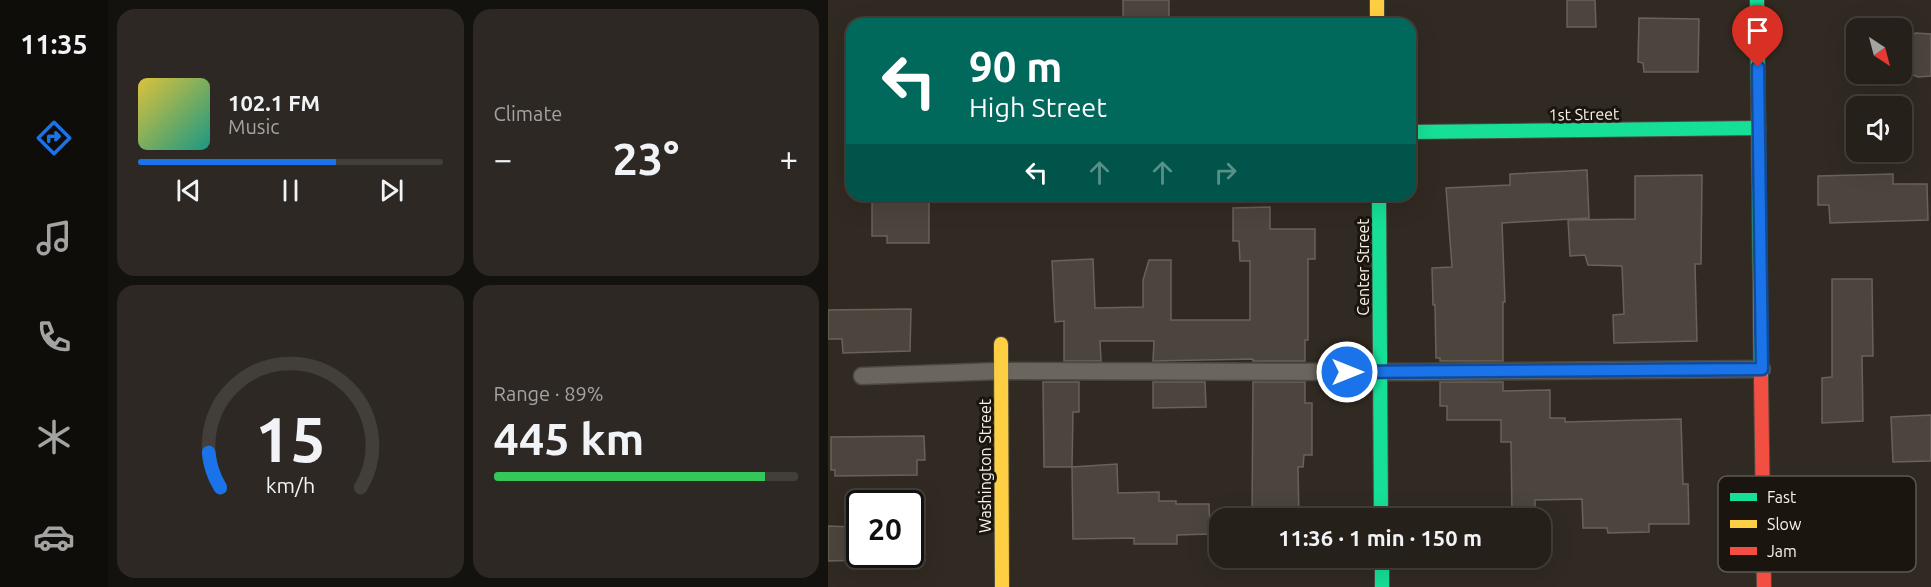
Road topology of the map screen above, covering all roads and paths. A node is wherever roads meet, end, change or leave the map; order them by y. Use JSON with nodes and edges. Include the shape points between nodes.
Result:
{"nodes":[{"id":1,"x":1377,"y":0,"type":"edge"},
{"id":2,"x":1757,"y":0,"type":"edge"},
{"id":3,"x":1377,"y":18,"type":"edge"},
{"id":4,"x":1759,"y":128,"type":"junction"},
{"id":5,"x":1416,"y":132,"type":"edge"},
{"id":6,"x":1379,"y":201,"type":"edge"},
{"id":7,"x":1001,"y":344,"type":"dead end"},
{"id":8,"x":1762,"y":369,"type":"junction"},
{"id":9,"x":1001,"y":371,"type":"junction"},
{"id":10,"x":1379,"y":372,"type":"junction"},
{"id":11,"x":862,"y":376,"type":"dead end"},
{"id":12,"x":1763,"y":476,"type":"edge"},
{"id":13,"x":1381,"y":508,"type":"edge"},
{"id":14,"x":1382,"y":568,"type":"edge"},
{"id":15,"x":1764,"y":572,"type":"edge"},
{"id":16,"x":1002,"y":587,"type":"edge"},
{"id":17,"x":1382,"y":587,"type":"edge"},
{"id":18,"x":1764,"y":587,"type":"edge"}],
"edges":[{"from":1,"to":3,"type":"street"},
{"from":2,"to":4,"type":"street"},
{"from":4,"to":5,"type":"street","name":"1st Street"},
{"from":4,"to":8,"type":"street"},
{"from":6,"to":10,"type":"street","name":"Center Street"},
{"from":7,"to":9,"type":"street","name":"Washington Street"},
{"from":8,"to":10,"type":"lane"},
{"from":8,"to":12,"type":"street"},
{"from":9,"to":10,"type":"lane"},
{"from":9,"to":11,"type":"lane"},
{"from":9,"to":16,"type":"street","name":"Washington Street"},
{"from":10,"to":13,"type":"street","name":"Center Street"},
{"from":14,"to":17,"type":"street"},
{"from":15,"to":18,"type":"street"}]}
